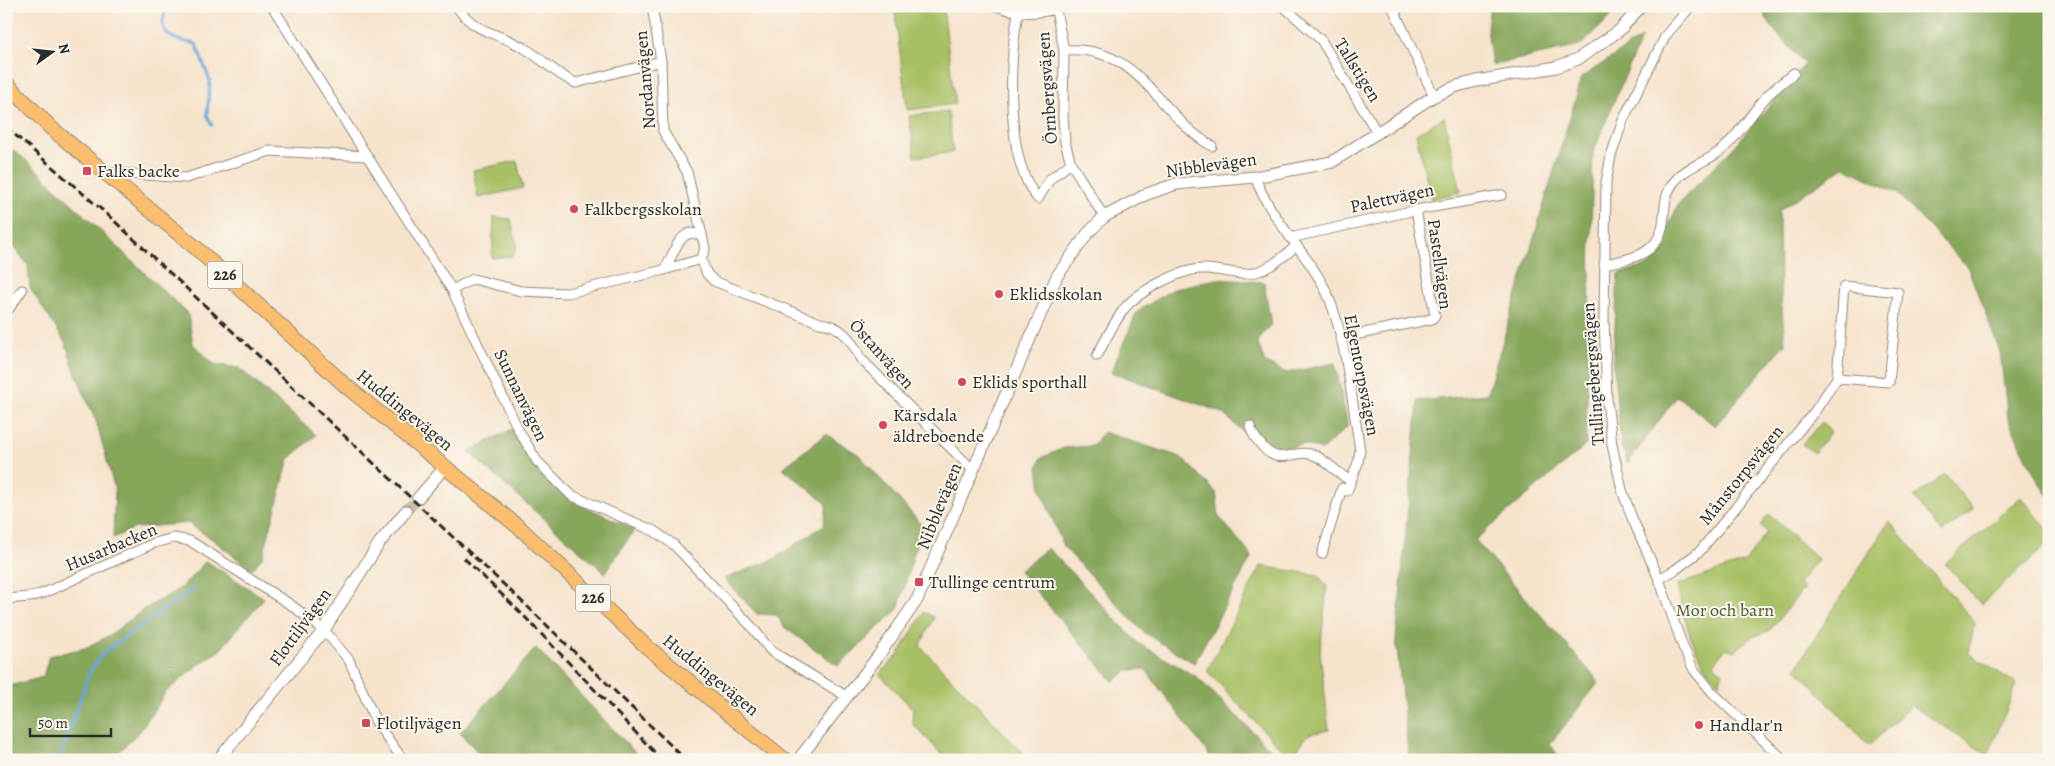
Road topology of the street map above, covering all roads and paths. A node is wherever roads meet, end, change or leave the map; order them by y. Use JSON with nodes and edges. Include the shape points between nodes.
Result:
{"nodes":[{"id":1,"x":272,"y":6,"type":"edge"},
{"id":2,"x":456,"y":6,"type":"edge"},
{"id":3,"x":652,"y":6,"type":"edge"},
{"id":4,"x":996,"y":6,"type":"edge"},
{"id":5,"x":1283,"y":6,"type":"edge"},
{"id":6,"x":1392,"y":6,"type":"edge"},
{"id":7,"x":1641,"y":6,"type":"edge"},
{"id":8,"x":1691,"y":6,"type":"edge"},
{"id":9,"x":1055,"y":8,"type":"edge"},
{"id":10,"x":1018,"y":13,"type":"junction"},
{"id":11,"x":1064,"y":50,"type":"junction"},
{"id":12,"x":661,"y":61,"type":"junction"},
{"id":13,"x":1794,"y":73,"type":"dead end"},
{"id":14,"x":6,"y":83,"type":"edge"},
{"id":15,"x":1434,"y":96,"type":"junction"},
{"id":16,"x":1378,"y":134,"type":"junction"},
{"id":17,"x":1212,"y":146,"type":"dead end"},
{"id":18,"x":367,"y":156,"type":"junction"},
{"id":19,"x":1071,"y":163,"type":"junction"},
{"id":20,"x":106,"y":172,"type":"junction"},
{"id":21,"x":1255,"y":177,"type":"junction"},
{"id":22,"x":1502,"y":194,"type":"dead end"},
{"id":23,"x":1416,"y":210,"type":"junction"},
{"id":24,"x":1104,"y":217,"type":"junction"},
{"id":25,"x":702,"y":235,"type":"junction"},
{"id":26,"x":1290,"y":238,"type":"junction"},
{"id":27,"x":1296,"y":246,"type":"junction"},
{"id":28,"x":701,"y":259,"type":"junction"},
{"id":29,"x":1604,"y":264,"type":"junction"},
{"id":30,"x":664,"y":270,"type":"junction"},
{"id":31,"x":22,"y":290,"type":"dead end"},
{"id":32,"x":452,"y":290,"type":"junction"},
{"id":33,"x":6,"y":313,"type":"edge"},
{"id":34,"x":1340,"y":338,"type":"junction"},
{"id":35,"x":1097,"y":356,"type":"dead end"},
{"id":36,"x":1837,"y":378,"type":"junction"},
{"id":37,"x":1250,"y":426,"type":"dead end"},
{"id":38,"x":445,"y":467,"type":"junction"},
{"id":39,"x":973,"y":470,"type":"junction"},
{"id":40,"x":1351,"y":481,"type":"junction"},
{"id":41,"x":418,"y":498,"type":"tunnel mouth"},
{"id":42,"x":406,"y":511,"type":"tunnel mouth"},
{"id":43,"x":1322,"y":554,"type":"dead end"},
{"id":44,"x":1659,"y":579,"type":"junction"},
{"id":45,"x":6,"y":599,"type":"edge"},
{"id":46,"x":324,"y":630,"type":"junction"},
{"id":47,"x":846,"y":696,"type":"junction"},
{"id":48,"x":218,"y":760,"type":"edge"},
{"id":49,"x":403,"y":760,"type":"edge"},
{"id":50,"x":785,"y":760,"type":"edge"},
{"id":51,"x":798,"y":760,"type":"edge"},
{"id":52,"x":1784,"y":760,"type":"edge"}],
"edges":[{"from":1,"to":18,"type":"street","name":"Sunnanvägen"},
{"from":2,"to":12,"type":"street","via":[[485,33],[524,48],[567,80],[576,83]]},
{"from":3,"to":12,"type":"street","name":"Nordanvägen"},
{"from":4,"to":10,"type":"street"},
{"from":5,"to":16,"type":"street","name":"Tallstigen","via":[[1321,40]]},
{"from":6,"to":15,"type":"street"},
{"from":7,"to":15,"type":"street","name":"Nibblevägen","via":[[1620,30],[1578,59],[1556,67],[1477,81]]},
{"from":8,"to":29,"type":"street","name":"Tullingebergsvägen","via":[[1666,35],[1623,120],[1606,182]]},
{"from":9,"to":10,"type":"street","via":[[1034,14]]},
{"from":9,"to":11,"type":"street","name":"Örnbergsvägen"},
{"from":10,"to":19,"type":"street","via":[[1013,119],[1024,179],[1038,199],[1050,179]]},
{"from":11,"to":17,"type":"street","via":[[1090,50],[1110,56],[1152,88],[1194,134]]},
{"from":11,"to":19,"type":"street","name":"Örnbergsvägen","via":[[1063,117]]},
{"from":12,"to":25,"type":"street","name":"Nordanvägen","via":[[664,131],[687,172]]},
{"from":13,"to":29,"type":"street","via":[[1768,95],[1724,148],[1688,168],[1674,182],[1665,198],[1663,229],[1657,243],[1635,257]]},
{"from":14,"to":20,"type":"main road","name":"Huddingevägen","number":"226","via":[[51,128]]},
{"from":15,"to":16,"type":"street","name":"Nibblevägen"},
{"from":16,"to":21,"type":"street","name":"Nibblevägen","via":[[1332,162]]},
{"from":18,"to":20,"type":"street","via":[[270,151],[186,178]]},
{"from":18,"to":32,"type":"street","name":"Sunnanvägen"},
{"from":19,"to":24,"type":"street","name":"Örnbergsvägen"},
{"from":20,"to":38,"type":"main road","name":"Huddingevägen","number":"226","via":[[195,248],[346,386]]},
{"from":21,"to":24,"type":"street","name":"Nibblevägen","via":[[1176,184],[1147,194]]},
{"from":21,"to":26,"type":"street","name":"Elgentorpsvägen","via":[[1272,214]]},
{"from":22,"to":23,"type":"street","name":"Palettvägen"},
{"from":23,"to":26,"type":"street","name":"Palettvägen"},
{"from":23,"to":34,"type":"street","name":"Pastellvägen","via":[[1435,315],[1432,319]]},
{"from":24,"to":39,"type":"street","name":"Nibblevägen","via":[[1088,233],[1058,276]]},
{"from":25,"to":28,"type":"street","via":[[705,249]]},
{"from":25,"to":30,"type":"street","via":[[690,233],[683,236]]},
{"from":26,"to":27,"type":"street","name":"Elgentorpsvägen"},
{"from":27,"to":34,"type":"street","name":"Elgentorpsvägen","via":[[1322,284],[1333,309]]},
{"from":27,"to":35,"type":"street","via":[[1258,272],[1242,274],[1198,269],[1150,288],[1124,309]]},
{"from":28,"to":30,"type":"street"},
{"from":28,"to":39,"type":"street","name":"Östanvägen","via":[[706,274],[714,281],[835,326],[851,341],[860,358]]},
{"from":29,"to":44,"type":"street","name":"Tullingebergsvägen","via":[[1607,400],[1612,445],[1622,490]]},
{"from":30,"to":32,"type":"street","via":[[568,294],[521,291],[473,280]]},
{"from":31,"to":33,"type":"street"},
{"from":32,"to":47,"type":"street","name":"Sunnanvägen","via":[[519,431],[537,461],[557,483],[572,495],[654,531],[674,545],[771,651]]},
{"from":34,"to":40,"type":"street","name":"Elgentorpsvägen","via":[[1360,450]]},
{"from":36,"to":36,"type":"street","name":"Månstorpsvägen","via":[[1889,382],[1898,292],[1844,286]]},
{"from":36,"to":44,"type":"street","name":"Månstorpsvägen","via":[[1815,411],[1700,551]]},
{"from":37,"to":40,"type":"street","via":[[1270,456],[1278,458],[1305,452]]},
{"from":38,"to":41,"type":"street"},
{"from":38,"to":50,"type":"main road","name":"Huddingevägen","number":"226","via":[[521,529],[647,647]]},
{"from":39,"to":47,"type":"street","name":"Nibblevägen","via":[[917,600]]},
{"from":40,"to":43,"type":"street","name":"Elgentorpsvägen","via":[[1347,490],[1342,488]]},
{"from":42,"to":46,"type":"street","name":"Flottiljvägen","via":[[380,542]]},
{"from":44,"to":52,"type":"street","name":"Tullingebergsvägen","via":[[1694,670],[1713,693]]},
{"from":45,"to":46,"type":"street","name":"Husarbacken","via":[[44,593],[154,543],[181,538],[209,551]]},
{"from":46,"to":48,"type":"street","name":"Flottiljvägen"},
{"from":46,"to":49,"type":"street","name":"Husarbacken","via":[[349,660],[376,722]]},
{"from":47,"to":51,"type":"street","name":"Nibblevägen"}]}
